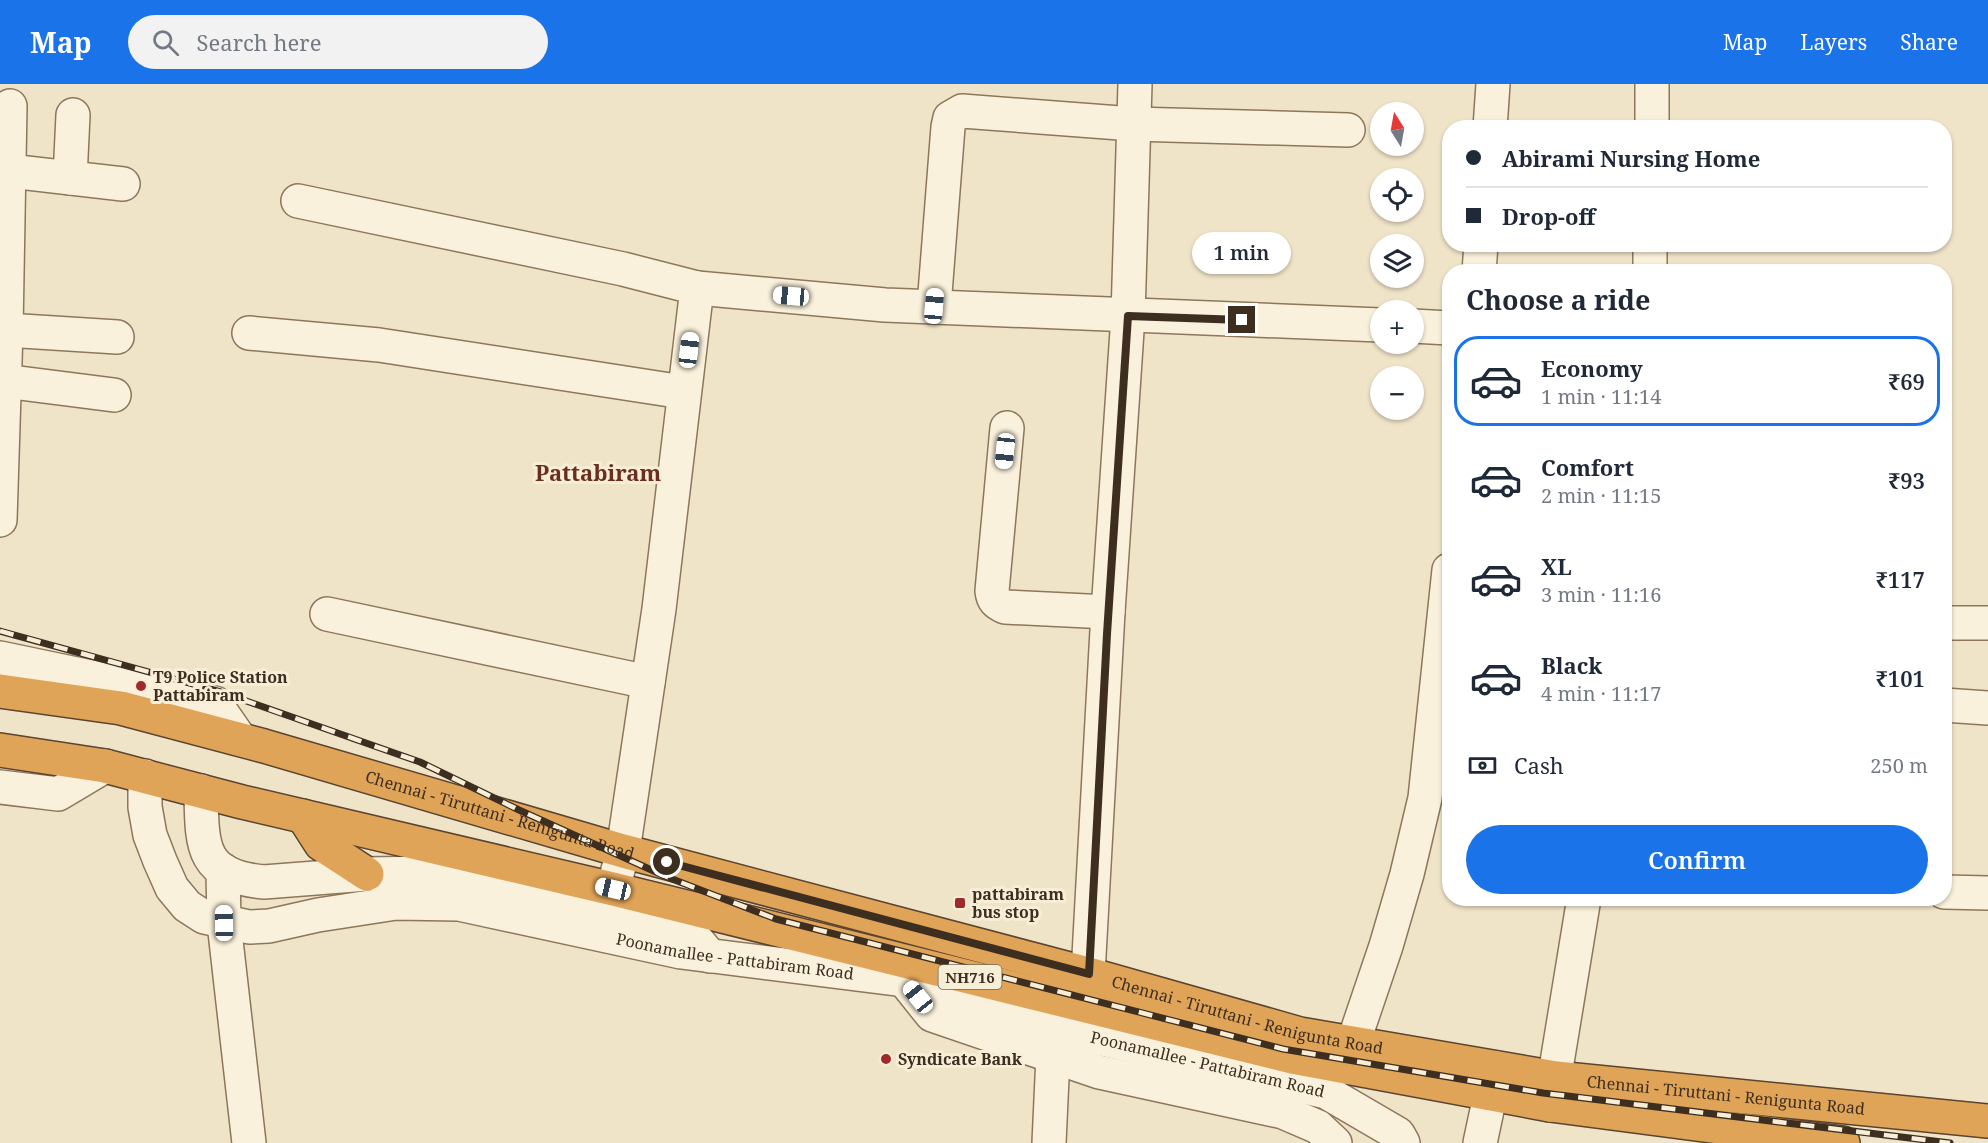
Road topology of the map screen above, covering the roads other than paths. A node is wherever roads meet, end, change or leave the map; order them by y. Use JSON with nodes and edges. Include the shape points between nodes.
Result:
{"nodes":[{"id":1,"x":1135,"y":84,"type":"edge"},
{"id":2,"x":1493,"y":84,"type":"edge"},
{"id":3,"x":1652,"y":84,"type":"edge"},
{"id":4,"x":10,"y":106,"type":"dead end"},
{"id":5,"x":73,"y":115,"type":"dead end"},
{"id":6,"x":1491,"y":120,"type":"edge"},
{"id":7,"x":1652,"y":120,"type":"edge"},
{"id":8,"x":1133,"y":124,"type":"junction"},
{"id":9,"x":1348,"y":130,"type":"dead end"},
{"id":10,"x":4,"y":170,"type":"edge"},
{"id":11,"x":70,"y":178,"type":"junction"},
{"id":12,"x":123,"y":184,"type":"dead end"},
{"id":13,"x":298,"y":201,"type":"dead end"},
{"id":14,"x":697,"y":288,"type":"junction"},
{"id":15,"x":934,"y":306,"type":"junction"},
{"id":16,"x":1128,"y":316,"type":"junction"},
{"id":17,"x":1370,"y":325,"type":"edge"},
{"id":18,"x":1424,"y":327,"type":"edge"},
{"id":19,"x":1442,"y":328,"type":"edge"},
{"id":20,"x":6,"y":330,"type":"junction"},
{"id":21,"x":249,"y":333,"type":"dead end"},
{"id":22,"x":117,"y":337,"type":"dead end"},
{"id":23,"x":684,"y":392,"type":"junction"},
{"id":24,"x":114,"y":395,"type":"dead end"},
{"id":25,"x":3,"y":396,"type":"edge"},
{"id":26,"x":1007,"y":428,"type":"dead end"},
{"id":27,"x":0,"y":520,"type":"edge"},
{"id":28,"x":1108,"y":612,"type":"junction"},
{"id":29,"x":327,"y":614,"type":"dead end"},
{"id":30,"x":1952,"y":623,"type":"edge"},
{"id":31,"x":1988,"y":623,"type":"edge"},
{"id":32,"x":1442,"y":636,"type":"edge"},
{"id":33,"x":0,"y":658,"type":"edge"},
{"id":34,"x":648,"y":682,"type":"junction"},
{"id":35,"x":0,"y":690,"type":"edge"},
{"id":36,"x":1952,"y":706,"type":"edge"},
{"id":37,"x":1988,"y":708,"type":"edge"},
{"id":38,"x":240,"y":740,"type":"junction"},
{"id":39,"x":0,"y":750,"type":"edge"},
{"id":40,"x":105,"y":766,"type":"junction"},
{"id":41,"x":145,"y":776,"type":"junction"},
{"id":42,"x":0,"y":787,"type":"edge"},
{"id":43,"x":201,"y":791,"type":"junction"},
{"id":44,"x":303,"y":816,"type":"junction"},
{"id":45,"x":622,"y":851,"type":"junction"},
{"id":46,"x":223,"y":870,"type":"junction"},
{"id":47,"x":367,"y":874,"type":"junction"},
{"id":48,"x":613,"y":889,"type":"junction"},
{"id":49,"x":1952,"y":892,"type":"edge"},
{"id":50,"x":1988,"y":893,"type":"edge"},
{"id":51,"x":1583,"y":906,"type":"edge"},
{"id":52,"x":224,"y":923,"type":"junction"},
{"id":53,"x":710,"y":956,"type":"junction"},
{"id":54,"x":1086,"y":990,"type":"junction"},
{"id":55,"x":1056,"y":1043,"type":"junction"},
{"id":56,"x":1349,"y":1055,"type":"junction"},
{"id":57,"x":1494,"y":1081,"type":"junction"},
{"id":58,"x":1553,"y":1091,"type":"junction"},
{"id":59,"x":1988,"y":1121,"type":"edge"},
{"id":60,"x":1323,"y":1138,"type":"edge"},
{"id":61,"x":249,"y":1143,"type":"edge"},
{"id":62,"x":1049,"y":1143,"type":"edge"},
{"id":63,"x":1402,"y":1143,"type":"edge"},
{"id":64,"x":1480,"y":1143,"type":"edge"},
{"id":65,"x":1843,"y":1143,"type":"edge"}],
"edges":[{"from":1,"to":8,"type":"street"},
{"from":2,"to":6,"type":"street"},
{"from":3,"to":7,"type":"street"},
{"from":4,"to":10,"type":"street"},
{"from":5,"to":11,"type":"street"},
{"from":8,"to":9,"type":"street"},
{"from":8,"to":15,"type":"street","via":[[962,111],[950,118]]},
{"from":8,"to":16,"type":"street"},
{"from":10,"to":11,"type":"street"},
{"from":10,"to":20,"type":"street"},
{"from":11,"to":12,"type":"street"},
{"from":13,"to":14,"type":"street"},
{"from":14,"to":15,"type":"street"},
{"from":14,"to":23,"type":"street"},
{"from":15,"to":16,"type":"street"},
{"from":16,"to":17,"type":"street"},
{"from":16,"to":28,"type":"street"},
{"from":18,"to":19,"type":"street"},
{"from":20,"to":22,"type":"street"},
{"from":20,"to":25,"type":"street"},
{"from":21,"to":23,"type":"street","via":[[379,345]]},
{"from":23,"to":34,"type":"street"},
{"from":24,"to":25,"type":"street"},
{"from":25,"to":27,"type":"street"},
{"from":26,"to":28,"type":"street","via":[[993,598],[1005,607]]},
{"from":28,"to":54,"type":"street"},
{"from":29,"to":34,"type":"street"},
{"from":30,"to":31,"type":"street"},
{"from":32,"to":56,"type":"street","via":[[1425,798],[1386,946]]},
{"from":33,"to":38,"type":"street","via":[[215,703]]},
{"from":34,"to":45,"type":"street"},
{"from":35,"to":38,"type":"highway","name":"Chennai - Tiruttani - Renigunta Road","number":"NH716","via":[[121,708]]},
{"from":36,"to":37,"type":"street"},
{"from":38,"to":45,"type":"highway","name":"Chennai - Tiruttani - Renigunta Road","number":"NH716"},
{"from":39,"to":40,"type":"highway","name":"Chennai - Tiruttani - Renigunta Road"},
{"from":40,"to":41,"type":"highway","name":"Chennai - Tiruttani - Renigunta Road","number":"NH716"},
{"from":40,"to":42,"type":"street","via":[[58,794]]},
{"from":41,"to":43,"type":"highway","name":"Chennai - Tiruttani - Renigunta Road","number":"NH716"},
{"from":41,"to":52,"type":"street","name":"Poonamallee - Pattabiram Road","via":[[150,835],[172,888],[187,906]]},
{"from":43,"to":44,"type":"highway","name":"Chennai - Tiruttani - Renigunta Road","number":"NH716"},
{"from":43,"to":46,"type":"street","via":[[205,848],[214,864]]},
{"from":44,"to":47,"type":"highway","via":[[321,844]]},
{"from":44,"to":48,"type":"highway","name":"Chennai - Tiruttani - Renigunta Road","number":"NH716"},
{"from":45,"to":48,"type":"street"},
{"from":45,"to":54,"type":"highway","name":"Chennai - Tiruttani - Renigunta Road","number":"NH716"},
{"from":46,"to":47,"type":"street","via":[[231,876],[264,882]]},
{"from":46,"to":52,"type":"street"},
{"from":47,"to":53,"type":"street","via":[[433,873],[486,881],[686,927]]},
{"from":48,"to":54,"type":"highway","name":"Chennai - Tiruttani - Renigunta Road","number":"NH716"},
{"from":49,"to":50,"type":"street"},
{"from":51,"to":58,"type":"street"},
{"from":52,"to":53,"type":"street","name":"Poonamallee - Pattabiram Road","via":[[269,926],[396,903],[459,904]]},
{"from":52,"to":61,"type":"street"},
{"from":53,"to":55,"type":"street","name":"Poonamallee - Pattabiram Road","via":[[904,980],[932,1015]]},
{"from":54,"to":56,"type":"highway","name":"Chennai - Tiruttani - Renigunta Road","number":"NH716","via":[[1292,1057]]},
{"from":55,"to":60,"type":"street","via":[[1099,1072],[1283,1112]]},
{"from":55,"to":62,"type":"street"},
{"from":55,"to":63,"type":"street","name":"Poonamallee - Pattabiram Road","via":[[1326,1092],[1398,1134]]},
{"from":56,"to":57,"type":"highway","name":"Chennai - Tiruttani - Renigunta Road","number":"NH716"},
{"from":57,"to":58,"type":"highway","name":"Chennai - Tiruttani - Renigunta Road","number":"NH716"},
{"from":57,"to":64,"type":"street"},
{"from":58,"to":59,"type":"highway","name":"Chennai - Tiruttani - Renigunta Road","number":"NH716"},
{"from":58,"to":65,"type":"highway","name":"Chennai - Tiruttani - Renigunta Road","number":"NH716"}]}
